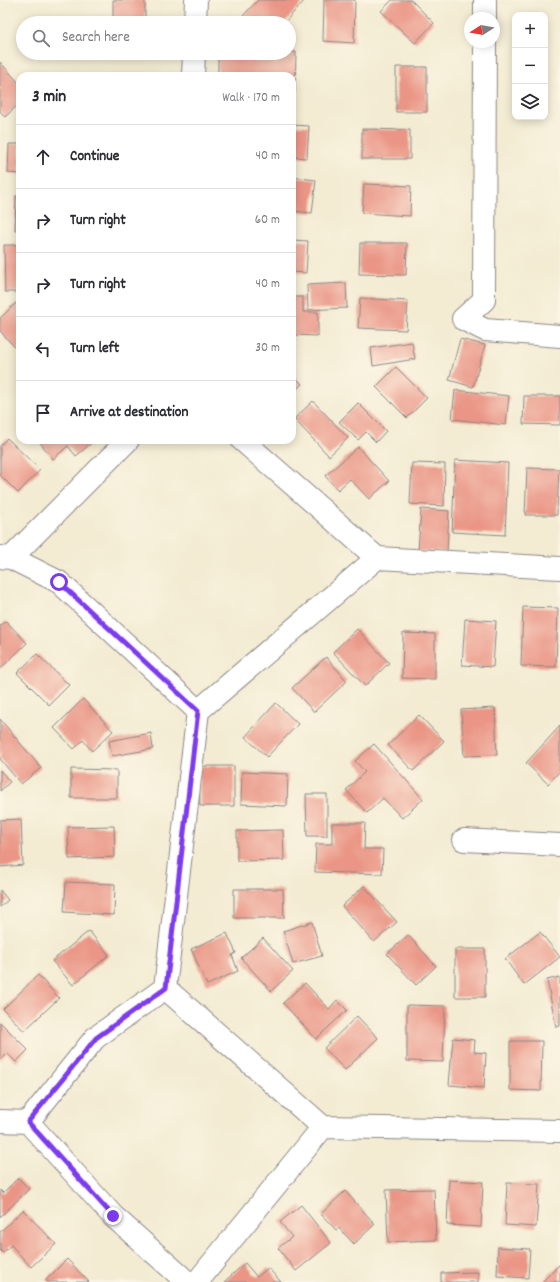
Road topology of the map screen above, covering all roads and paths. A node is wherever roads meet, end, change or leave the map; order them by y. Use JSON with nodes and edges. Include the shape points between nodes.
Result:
{"nodes":[{"id":1,"x":196,"y":0,"type":"edge"},
{"id":2,"x":485,"y":0,"type":"edge"},
{"id":3,"x":485,"y":12,"type":"edge"},
{"id":4,"x":195,"y":16,"type":"edge"},
{"id":5,"x":485,"y":48,"type":"edge"},
{"id":6,"x":194,"y":60,"type":"edge"},
{"id":7,"x":193,"y":72,"type":"edge"},
{"id":8,"x":560,"y":336,"type":"edge"},
{"id":9,"x":124,"y":444,"type":"edge"},
{"id":10,"x":247,"y":444,"type":"edge"},
{"id":11,"x":6,"y":557,"type":"edge"},
{"id":12,"x":378,"y":558,"type":"junction"},
{"id":13,"x":560,"y":568,"type":"edge"},
{"id":14,"x":198,"y":711,"type":"junction"},
{"id":15,"x":464,"y":840,"type":"dead end"},
{"id":16,"x":560,"y":845,"type":"edge"},
{"id":17,"x":166,"y":988,"type":"junction"},
{"id":18,"x":0,"y":1121,"type":"edge"},
{"id":19,"x":28,"y":1122,"type":"junction"},
{"id":20,"x":323,"y":1127,"type":"junction"},
{"id":21,"x":560,"y":1132,"type":"edge"},
{"id":22,"x":187,"y":1282,"type":"edge"},
{"id":23,"x":197,"y":1282,"type":"edge"}],
"edges":[{"from":1,"to":4,"type":"street"},
{"from":2,"to":3,"type":"street"},
{"from":5,"to":8,"type":"street","via":[[484,300],[463,319],[485,330]]},
{"from":6,"to":7,"type":"street"},
{"from":9,"to":11,"type":"street"},
{"from":10,"to":12,"type":"street"},
{"from":11,"to":14,"type":"street","via":[[59,582]]},
{"from":12,"to":13,"type":"street"},
{"from":12,"to":14,"type":"street"},
{"from":14,"to":17,"type":"street"},
{"from":15,"to":16,"type":"street"},
{"from":17,"to":19,"type":"street","via":[[96,1038]]},
{"from":17,"to":20,"type":"street"},
{"from":18,"to":19,"type":"street"},
{"from":19,"to":22,"type":"street","via":[[113,1216]]},
{"from":20,"to":21,"type":"street"},
{"from":20,"to":23,"type":"street"}]}
